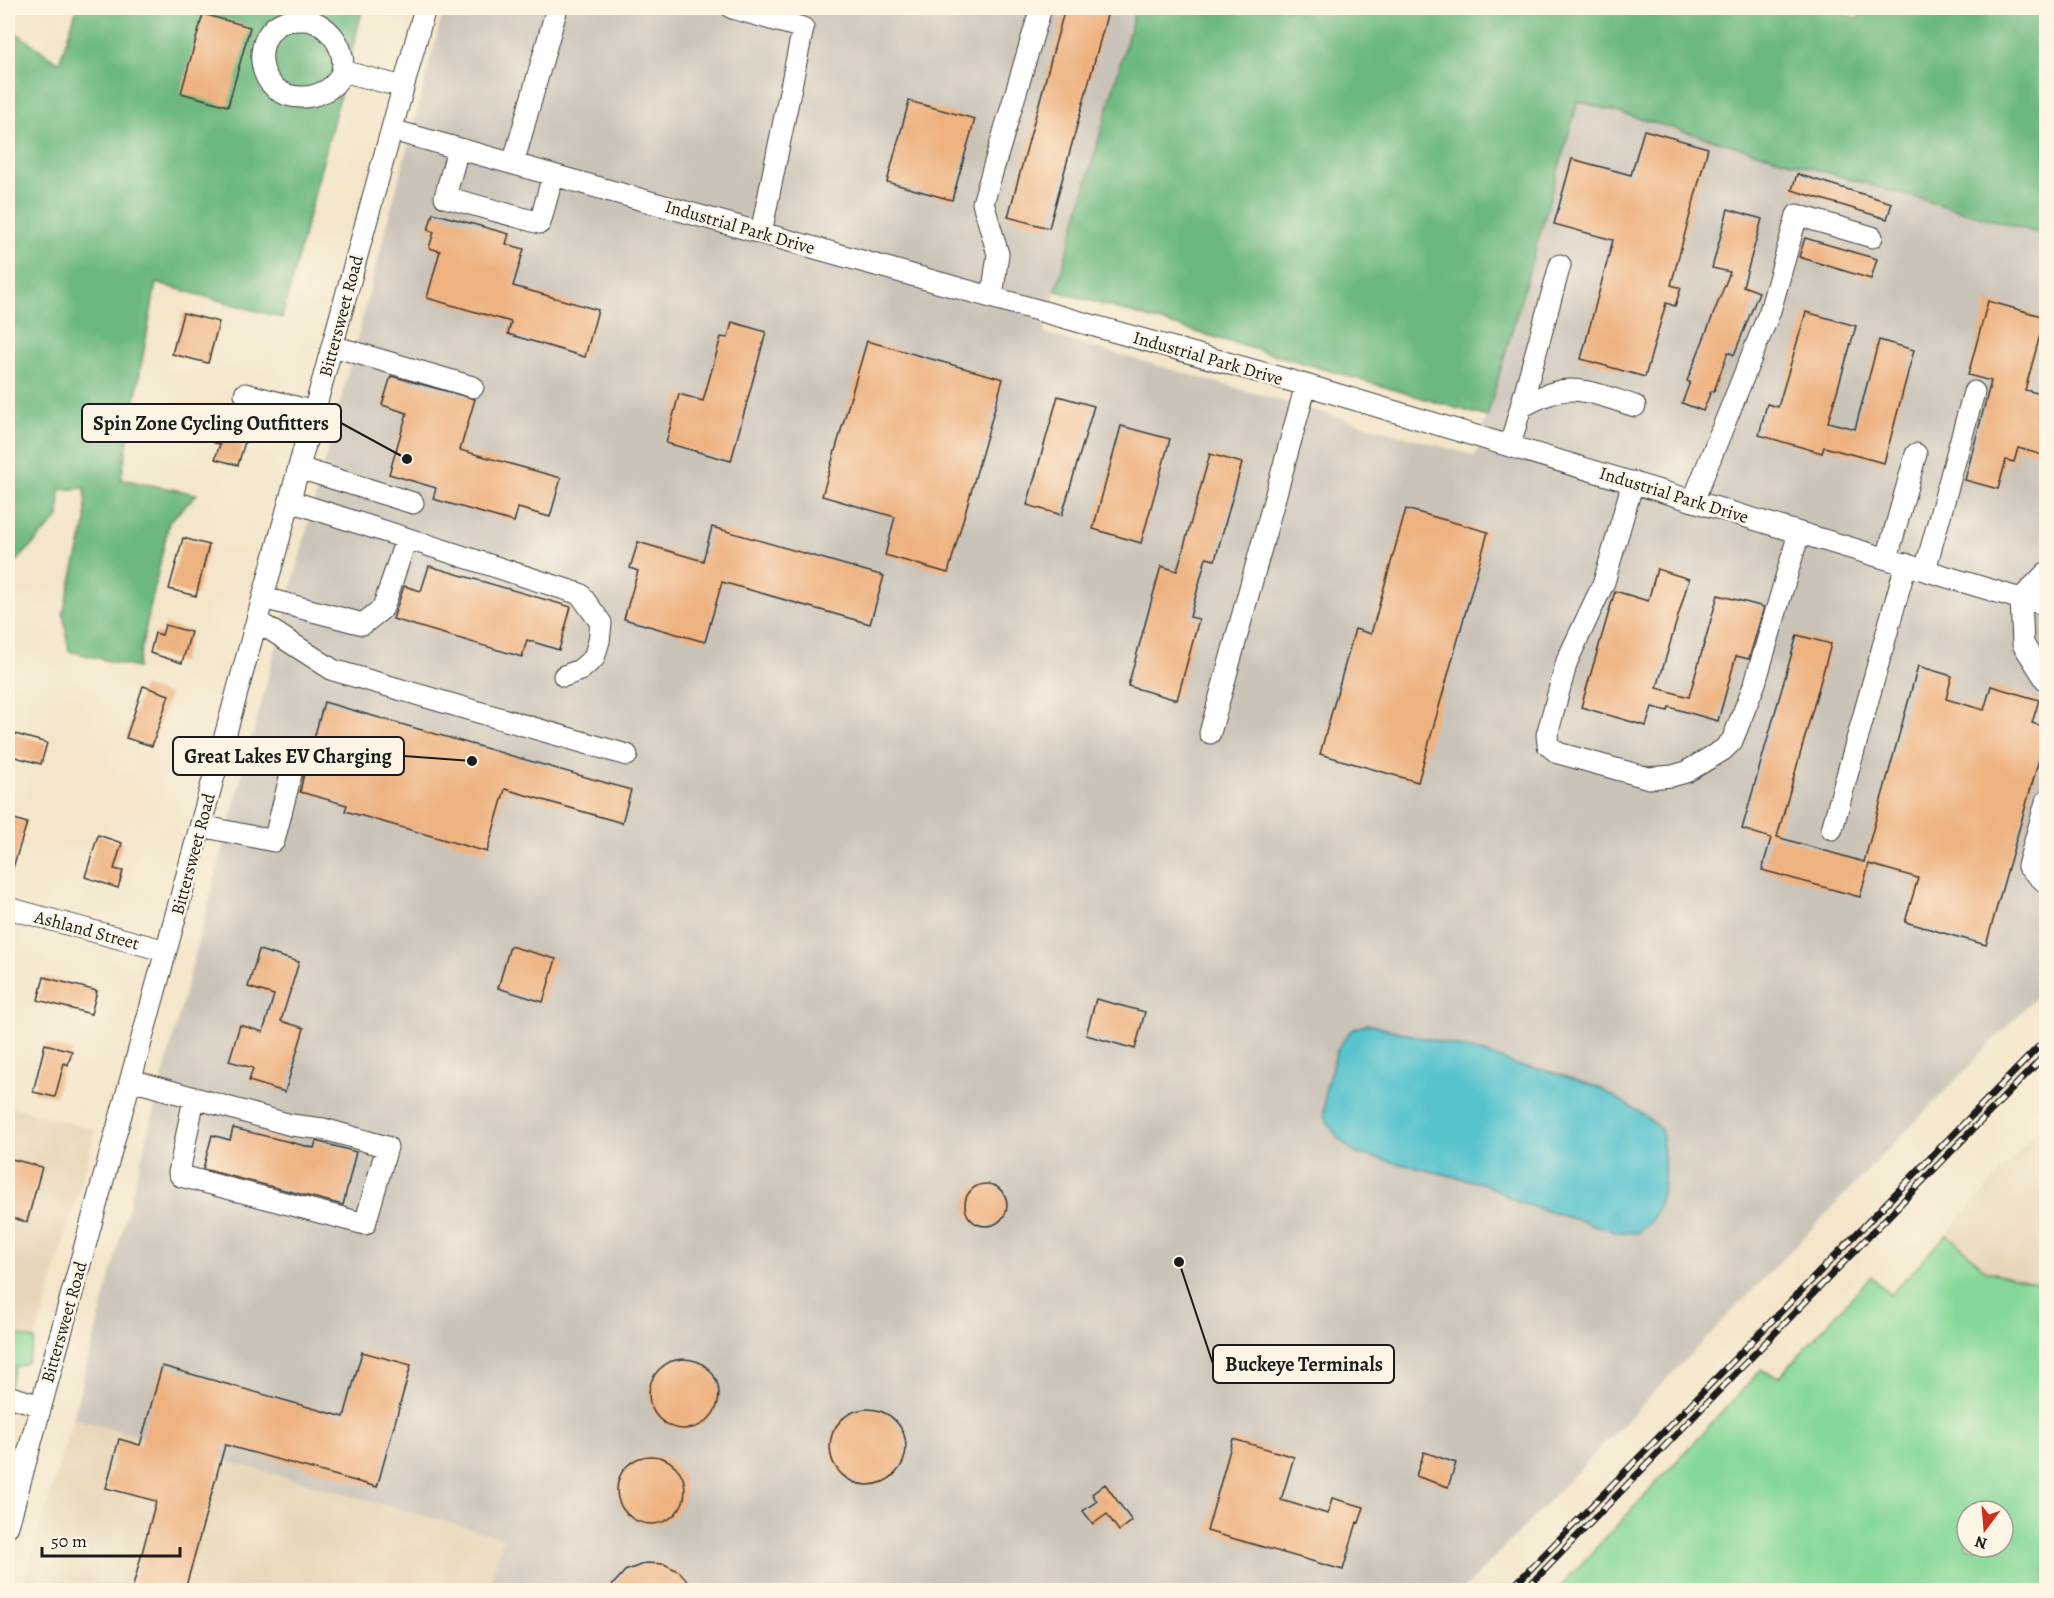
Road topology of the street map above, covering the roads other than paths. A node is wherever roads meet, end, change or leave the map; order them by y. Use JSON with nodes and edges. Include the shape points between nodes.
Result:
{"nodes":[{"id":1,"x":425,"y":8,"type":"edge"},
{"id":2,"x":557,"y":8,"type":"edge"},
{"id":3,"x":732,"y":8,"type":"edge"},
{"id":4,"x":1041,"y":8,"type":"edge"},
{"id":5,"x":342,"y":71,"type":"dead end"},
{"id":6,"x":403,"y":87,"type":"junction"},
{"id":7,"x":392,"y":130,"type":"junction"},
{"id":8,"x":458,"y":149,"type":"junction"},
{"id":9,"x":513,"y":164,"type":"junction"},
{"id":10,"x":553,"y":175,"type":"junction"},
{"id":11,"x":762,"y":233,"type":"junction"},
{"id":12,"x":1872,"y":237,"type":"dead end"},
{"id":13,"x":1560,"y":264,"type":"dead end"},
{"id":14,"x":992,"y":297,"type":"junction"},
{"id":15,"x":333,"y":346,"type":"junction"},
{"id":16,"x":1306,"y":385,"type":"junction"},
{"id":17,"x":473,"y":387,"type":"dead end"},
{"id":18,"x":1974,"y":392,"type":"dead end"},
{"id":19,"x":245,"y":394,"type":"dead end"},
{"id":20,"x":1635,"y":406,"type":"dead end"},
{"id":21,"x":1521,"y":407,"type":"junction"},
{"id":22,"x":314,"y":412,"type":"junction"},
{"id":23,"x":1510,"y":446,"type":"junction"},
{"id":24,"x":1916,"y":454,"type":"dead end"},
{"id":25,"x":299,"y":468,"type":"junction"},
{"id":26,"x":1633,"y":482,"type":"junction"},
{"id":27,"x":290,"y":501,"type":"junction"},
{"id":28,"x":1693,"y":501,"type":"junction"},
{"id":29,"x":413,"y":503,"type":"dead end"},
{"id":30,"x":1799,"y":533,"type":"junction"},
{"id":31,"x":406,"y":539,"type":"junction"},
{"id":32,"x":1906,"y":564,"type":"junction"},
{"id":33,"x":2046,"y":573,"type":"edge"},
{"id":34,"x":263,"y":598,"type":"junction"},
{"id":35,"x":2021,"y":599,"type":"junction"},
{"id":36,"x":2046,"y":604,"type":"edge"},
{"id":37,"x":257,"y":621,"type":"junction"},
{"id":38,"x":564,"y":676,"type":"dead end"},
{"id":39,"x":2046,"y":680,"type":"edge"},
{"id":40,"x":1210,"y":733,"type":"dead end"},
{"id":41,"x":223,"y":744,"type":"junction"},
{"id":42,"x":627,"y":755,"type":"dead end"},
{"id":43,"x":2046,"y":802,"type":"edge"},
{"id":44,"x":201,"y":826,"type":"junction"},
{"id":45,"x":1832,"y":829,"type":"dead end"},
{"id":46,"x":2046,"y":883,"type":"edge"},
{"id":47,"x":8,"y":908,"type":"edge"},
{"id":48,"x":166,"y":951,"type":"junction"},
{"id":49,"x":131,"y":1080,"type":"junction"},
{"id":50,"x":194,"y":1098,"type":"junction"},
{"id":51,"x":8,"y":1396,"type":"edge"},
{"id":52,"x":41,"y":1406,"type":"junction"},
{"id":53,"x":9,"y":1515,"type":"edge"}],
"edges":[{"from":1,"to":6,"type":"street","name":"Bittersweet Road"},
{"from":2,"to":9,"type":"street"},
{"from":3,"to":11,"type":"street","via":[[803,28]]},
{"from":4,"to":14,"type":"street","via":[[983,203],[998,254]]},
{"from":5,"to":6,"type":"street"},
{"from":6,"to":7,"type":"street","name":"Bittersweet Road"},
{"from":7,"to":8,"type":"street","name":"Industrial Park Drive"},
{"from":7,"to":15,"type":"street","name":"Bittersweet Road"},
{"from":8,"to":9,"type":"street","name":"Industrial Park Drive"},
{"from":8,"to":10,"type":"street","via":[[445,197],[540,223]]},
{"from":9,"to":10,"type":"street","name":"Industrial Park Drive"},
{"from":10,"to":11,"type":"street","name":"Industrial Park Drive"},
{"from":11,"to":14,"type":"street","name":"Industrial Park Drive"},
{"from":12,"to":28,"type":"street","via":[[1797,215],[1770,311]]},
{"from":13,"to":21,"type":"street"},
{"from":14,"to":16,"type":"street","name":"Industrial Park Drive"},
{"from":15,"to":17,"type":"street"},
{"from":15,"to":22,"type":"street","name":"Bittersweet Road"},
{"from":16,"to":23,"type":"street","name":"Industrial Park Drive"},
{"from":16,"to":40,"type":"street"},
{"from":18,"to":32,"type":"street"},
{"from":19,"to":22,"type":"street"},
{"from":20,"to":21,"type":"street","via":[[1568,390]]},
{"from":21,"to":23,"type":"street"},
{"from":22,"to":25,"type":"street","name":"Bittersweet Road"},
{"from":23,"to":26,"type":"street","name":"Industrial Park Drive"},
{"from":24,"to":32,"type":"street"},
{"from":25,"to":27,"type":"street","name":"Bittersweet Road"},
{"from":25,"to":29,"type":"street"},
{"from":26,"to":28,"type":"street","name":"Industrial Park Drive"},
{"from":26,"to":30,"type":"street","via":[[1604,582],[1567,661],[1553,711],[1548,746],[1558,753],[1649,778],[1686,772],[1723,750],[1732,741],[1755,683]]},
{"from":27,"to":31,"type":"street"},
{"from":27,"to":34,"type":"street","name":"Bittersweet Road"},
{"from":28,"to":30,"type":"street","name":"Industrial Park Drive"},
{"from":30,"to":32,"type":"street","name":"Industrial Park Drive"},
{"from":31,"to":34,"type":"street","via":[[383,608],[363,624]]},
{"from":31,"to":38,"type":"street","via":[[580,594],[601,623],[599,641],[594,658],[580,670]]},
{"from":32,"to":35,"type":"street","name":"Industrial Park Drive"},
{"from":32,"to":45,"type":"street"},
{"from":33,"to":35,"type":"street"},
{"from":34,"to":37,"type":"street","name":"Bittersweet Road"},
{"from":35,"to":36,"type":"street","name":"Industrial Park Drive"},
{"from":35,"to":39,"type":"street","via":[[2023,644]]},
{"from":37,"to":41,"type":"street","name":"Bittersweet Road"},
{"from":37,"to":42,"type":"street","via":[[333,670]]},
{"from":41,"to":44,"type":"street","name":"Bittersweet Road"},
{"from":41,"to":44,"type":"street","via":[[292,766],[274,841]]},
{"from":43,"to":46,"type":"street","via":[[2028,866]]},
{"from":44,"to":48,"type":"street","name":"Bittersweet Road"},
{"from":47,"to":48,"type":"street","name":"Ashland Street"},
{"from":48,"to":49,"type":"street","name":"Bittersweet Road"},
{"from":49,"to":50,"type":"street"},
{"from":49,"to":52,"type":"street","name":"Bittersweet Road"},
{"from":50,"to":50,"type":"street","via":[[387,1147],[365,1224],[181,1176]]},
{"from":51,"to":52,"type":"street"},
{"from":52,"to":53,"type":"street","name":"Bittersweet Road"}]}
